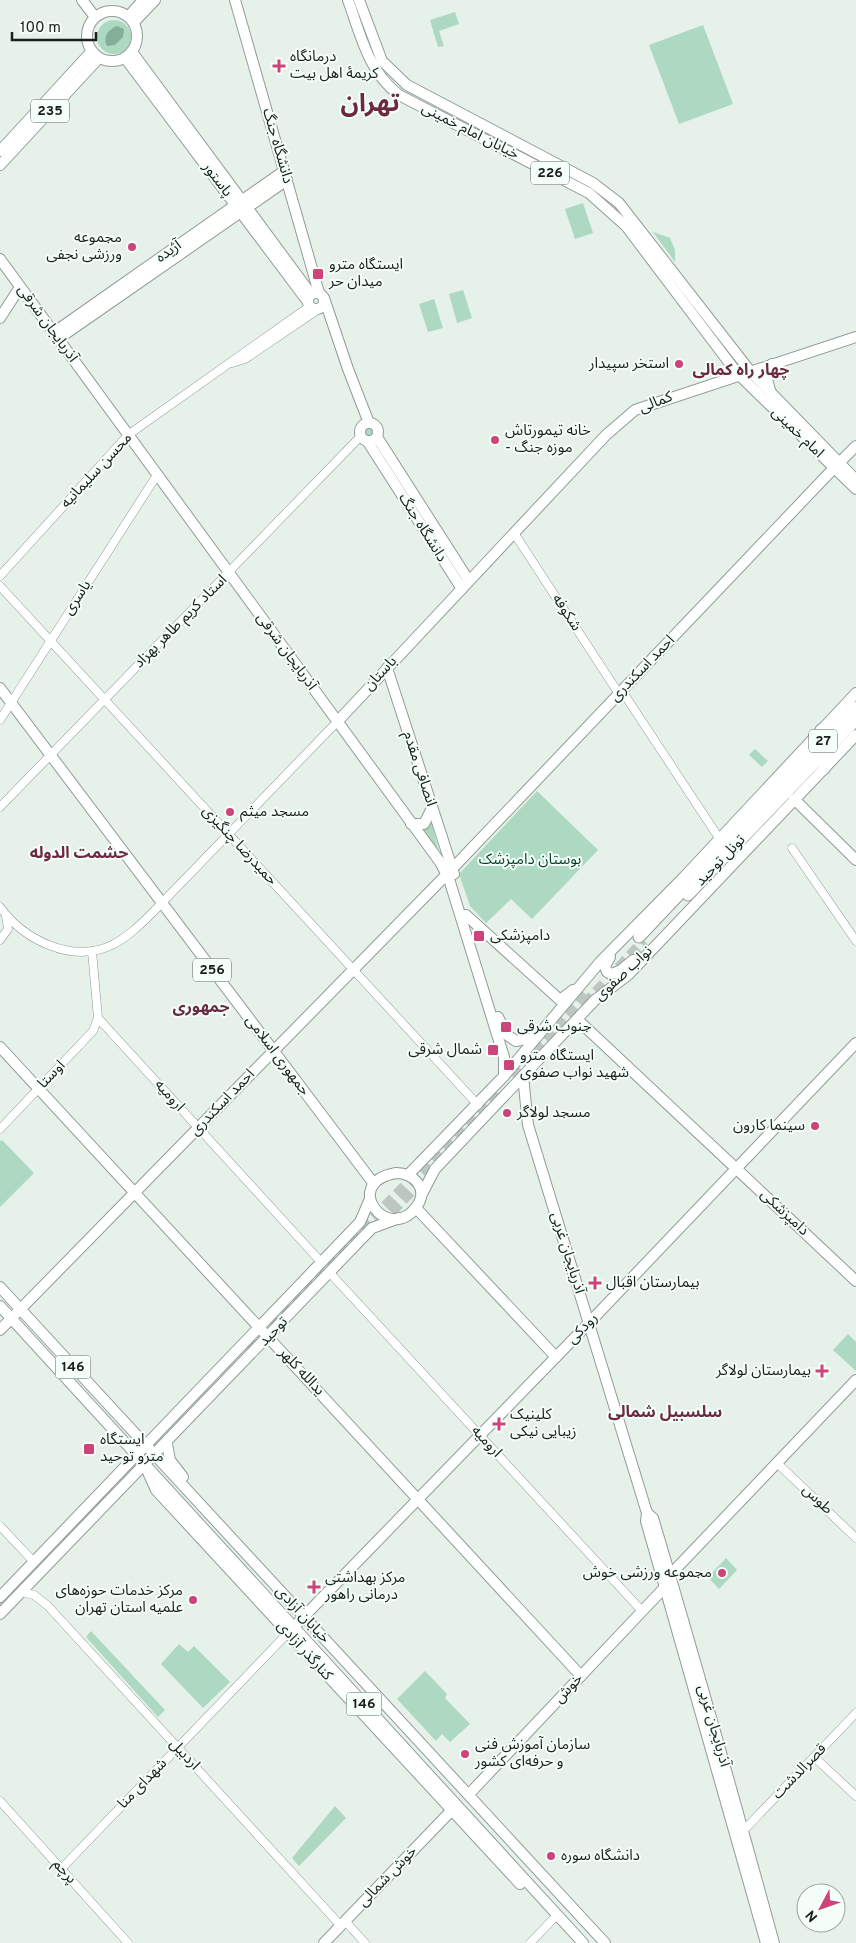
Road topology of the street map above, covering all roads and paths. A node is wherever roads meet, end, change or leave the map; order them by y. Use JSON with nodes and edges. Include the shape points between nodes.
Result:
{"nodes":[{"id":1,"x":82,"y":0,"type":"edge"},
{"id":2,"x":90,"y":0,"type":"edge"},
{"id":3,"x":144,"y":0,"type":"edge"},
{"id":4,"x":155,"y":0,"type":"edge"},
{"id":5,"x":235,"y":0,"type":"edge"},
{"id":6,"x":348,"y":0,"type":"edge"},
{"id":7,"x":359,"y":0,"type":"edge"},
{"id":8,"x":97,"y":15,"type":"junction"},
{"id":9,"x":132,"y":19,"type":"junction"},
{"id":10,"x":96,"y":54,"type":"junction"},
{"id":11,"x":129,"y":55,"type":"junction"},
{"id":12,"x":484,"y":126,"type":"junction"},
{"id":13,"x":478,"y":136,"type":"junction"},
{"id":14,"x":0,"y":152,"type":"edge"},
{"id":15,"x":0,"y":166,"type":"edge"},
{"id":16,"x":286,"y":176,"type":"junction"},
{"id":17,"x":241,"y":206,"type":"junction"},
{"id":18,"x":630,"y":223,"type":"junction"},
{"id":19,"x":0,"y":259,"type":"edge"},
{"id":20,"x":20,"y":287,"type":"junction"},
{"id":21,"x":316,"y":300,"type":"junction"},
{"id":22,"x":0,"y":318,"type":"edge"},
{"id":23,"x":55,"y":336,"type":"junction"},
{"id":24,"x":856,"y":337,"type":"edge"},
{"id":25,"x":772,"y":364,"type":"junction"},
{"id":26,"x":750,"y":372,"type":"junction"},
{"id":27,"x":739,"y":375,"type":"junction"},
{"id":28,"x":772,"y":397,"type":"junction"},
{"id":29,"x":367,"y":424,"type":"junction"},
{"id":30,"x":128,"y":435,"type":"junction"},
{"id":31,"x":606,"y":435,"type":"joint"},
{"id":32,"x":368,"y":438,"type":"junction"},
{"id":33,"x":856,"y":446,"type":"edge"},
{"id":34,"x":837,"y":466,"type":"junction"},
{"id":35,"x":157,"y":475,"type":"junction"},
{"id":36,"x":852,"y":478,"type":"edge"},
{"id":37,"x":856,"y":491,"type":"edge"},
{"id":38,"x":514,"y":533,"type":"junction"},
{"id":39,"x":229,"y":573,"type":"junction"},
{"id":40,"x":0,"y":576,"type":"edge"},
{"id":41,"x":465,"y":585,"type":"junction"},
{"id":42,"x":0,"y":586,"type":"edge"},
{"id":43,"x":50,"y":641,"type":"junction"},
{"id":44,"x":387,"y":668,"type":"junction"},
{"id":45,"x":0,"y":688,"type":"edge"},
{"id":46,"x":620,"y":692,"type":"junction"},
{"id":47,"x":856,"y":693,"type":"edge"},
{"id":48,"x":104,"y":700,"type":"junction"},
{"id":49,"x":9,"y":706,"type":"junction"},
{"id":50,"x":855,"y":712,"type":"edge"},
{"id":51,"x":0,"y":720,"type":"edge"},
{"id":52,"x":337,"y":722,"type":"junction"},
{"id":53,"x":821,"y":730,"type":"junction"},
{"id":54,"x":856,"y":735,"type":"edge"},
{"id":55,"x":834,"y":744,"type":"junction"},
{"id":56,"x":51,"y":755,"type":"junction"},
{"id":57,"x":824,"y":769,"type":"junction"},
{"id":58,"x":795,"y":778,"type":"junction"},
{"id":59,"x":794,"y":799,"type":"junction"},
{"id":60,"x":0,"y":807,"type":"edge"},
{"id":61,"x":432,"y":810,"type":"junction"},
{"id":62,"x":411,"y":824,"type":"junction"},
{"id":63,"x":229,"y":834,"type":"junction"},
{"id":64,"x":719,"y":838,"type":"junction"},
{"id":65,"x":792,"y":848,"type":"dead end"},
{"id":66,"x":856,"y":860,"type":"edge"},
{"id":67,"x":449,"y":872,"type":"junction"},
{"id":68,"x":684,"y":877,"type":"junction"},
{"id":69,"x":162,"y":903,"type":"junction"},
{"id":70,"x":0,"y":907,"type":"edge"},
{"id":71,"x":691,"y":907,"type":"junction"},
{"id":72,"x":6,"y":915,"type":"junction"},
{"id":73,"x":466,"y":915,"type":"junction"},
{"id":74,"x":28,"y":934,"type":"junction"},
{"id":75,"x":3,"y":938,"type":"edge"},
{"id":76,"x":641,"y":939,"type":"tunnel mouth"},
{"id":77,"x":856,"y":941,"type":"edge"},
{"id":78,"x":92,"y":951,"type":"junction"},
{"id":79,"x":353,"y":970,"type":"junction"},
{"id":80,"x":585,"y":981,"type":"junction"},
{"id":81,"x":616,"y":983,"type":"junction"},
{"id":82,"x":98,"y":1018,"type":"junction"},
{"id":83,"x":581,"y":1023,"type":"junction"},
{"id":84,"x":538,"y":1037,"type":"junction"},
{"id":85,"x":856,"y":1043,"type":"edge"},
{"id":86,"x":0,"y":1047,"type":"edge"},
{"id":87,"x":274,"y":1051,"type":"junction"},
{"id":88,"x":535,"y":1064,"type":"junction"},
{"id":89,"x":504,"y":1076,"type":"junction"},
{"id":90,"x":523,"y":1076,"type":"junction"},
{"id":91,"x":39,"y":1089,"type":"junction"},
{"id":92,"x":478,"y":1105,"type":"junction"},
{"id":93,"x":465,"y":1118,"type":"junction"},
{"id":94,"x":199,"y":1128,"type":"junction"},
{"id":95,"x":475,"y":1128,"type":"junction"},
{"id":96,"x":0,"y":1129,"type":"edge"},
{"id":97,"x":736,"y":1168,"type":"junction"},
{"id":98,"x":408,"y":1175,"type":"junction"},
{"id":99,"x":374,"y":1184,"type":"junction"},
{"id":100,"x":136,"y":1193,"type":"junction"},
{"id":101,"x":422,"y":1194,"type":"junction"},
{"id":102,"x":370,"y":1200,"type":"junction"},
{"id":103,"x":416,"y":1208,"type":"junction"},
{"id":104,"x":399,"y":1218,"type":"junction"},
{"id":105,"x":321,"y":1262,"type":"junction"},
{"id":106,"x":330,"y":1272,"type":"junction"},
{"id":107,"x":856,"y":1281,"type":"edge"},
{"id":108,"x":0,"y":1287,"type":"edge"},
{"id":109,"x":0,"y":1306,"type":"edge"},
{"id":110,"x":21,"y":1311,"type":"junction"},
{"id":111,"x":12,"y":1320,"type":"junction"},
{"id":112,"x":588,"y":1324,"type":"junction"},
{"id":113,"x":260,"y":1328,"type":"junction"},
{"id":114,"x":0,"y":1330,"type":"edge"},
{"id":115,"x":269,"y":1337,"type":"junction"},
{"id":116,"x":556,"y":1357,"type":"junction"},
{"id":117,"x":856,"y":1380,"type":"edge"},
{"id":118,"x":480,"y":1435,"type":"junction"},
{"id":119,"x":166,"y":1444,"type":"junction"},
{"id":120,"x":146,"y":1447,"type":"junction"},
{"id":121,"x":137,"y":1456,"type":"junction"},
{"id":122,"x":154,"y":1456,"type":"junction"},
{"id":123,"x":777,"y":1463,"type":"junction"},
{"id":124,"x":146,"y":1465,"type":"junction"},
{"id":125,"x":179,"y":1472,"type":"junction"},
{"id":126,"x":418,"y":1499,"type":"junction"},
{"id":127,"x":647,"y":1513,"type":"junction"},
{"id":128,"x":0,"y":1526,"type":"edge"},
{"id":129,"x":856,"y":1538,"type":"edge"},
{"id":130,"x":34,"y":1562,"type":"junction"},
{"id":131,"x":42,"y":1571,"type":"junction"},
{"id":132,"x":670,"y":1576,"type":"junction"},
{"id":133,"x":665,"y":1587,"type":"junction"},
{"id":134,"x":22,"y":1592,"type":"junction"},
{"id":135,"x":0,"y":1596,"type":"edge"},
{"id":136,"x":642,"y":1611,"type":"junction"},
{"id":137,"x":0,"y":1614,"type":"edge"},
{"id":138,"x":306,"y":1614,"type":"junction"},
{"id":139,"x":291,"y":1630,"type":"junction"},
{"id":140,"x":581,"y":1676,"type":"junction"},
{"id":141,"x":856,"y":1712,"type":"edge"},
{"id":142,"x":178,"y":1748,"type":"junction"},
{"id":143,"x":814,"y":1757,"type":"junction"},
{"id":144,"x":472,"y":1791,"type":"junction"},
{"id":145,"x":856,"y":1796,"type":"edge"},
{"id":146,"x":0,"y":1801,"type":"edge"},
{"id":147,"x":451,"y":1811,"type":"junction"},
{"id":148,"x":740,"y":1831,"type":"junction"},
{"id":149,"x":61,"y":1869,"type":"junction"},
{"id":150,"x":546,"y":1880,"type":"junction"},
{"id":151,"x":557,"y":1914,"type":"junction"},
{"id":152,"x":343,"y":1923,"type":"junction"},
{"id":153,"x":128,"y":1943,"type":"edge"},
{"id":154,"x":324,"y":1943,"type":"edge"},
{"id":155,"x":365,"y":1943,"type":"edge"},
{"id":156,"x":530,"y":1943,"type":"edge"},
{"id":157,"x":583,"y":1943,"type":"edge"},
{"id":158,"x":604,"y":1943,"type":"edge"},
{"id":159,"x":766,"y":1943,"type":"edge"},
{"id":160,"x":774,"y":1943,"type":"edge"}],
"edges":[{"from":1,"to":8,"type":"main road"},
{"from":2,"to":8,"type":"main road"},
{"from":3,"to":9,"type":"main road"},
{"from":4,"to":9,"type":"main road"},
{"from":5,"to":16,"type":"main road","name":"دانشگاه جنگ"},
{"from":6,"to":13,"type":"main road","name":"خیابان امام خمینی","number":"226","via":[[372,65],[384,82],[399,96]]},
{"from":7,"to":12,"type":"main road","name":"خیابان امام خمینی","number":"226","via":[[382,60],[394,74],[407,85]]},
{"from":8,"to":9,"type":"main road","via":[[115,10]]},
{"from":8,"to":10,"type":"main road","via":[[87,31],[87,40]]},
{"from":9,"to":11,"type":"main road","via":[[138,40]]},
{"from":10,"to":11,"type":"main road","via":[[115,61]]},
{"from":10,"to":14,"type":"main road","number":"235"},
{"from":10,"to":15,"type":"main road","number":"235"},
{"from":11,"to":17,"type":"main road","name":"پاستور"},
{"from":12,"to":13,"type":"main road","via":[[483,135]]},
{"from":12,"to":18,"type":"main road","name":"خیابان امام خمینی","number":"226","via":[[593,183],[619,203]]},
{"from":13,"to":18,"type":"main road","name":"خیابان امام خمینی","number":"226","via":[[589,193]]},
{"from":16,"to":17,"type":"main road","name":"آژیده"},
{"from":16,"to":21,"type":"main road","name":"دانشگاه جنگ","via":[[316,282]]},
{"from":17,"to":21,"type":"main road","name":"پاستور"},
{"from":17,"to":23,"type":"main road","name":"آژیده"},
{"from":18,"to":26,"type":"main road","name":"خیابان امام خمینی","number":"226"},
{"from":18,"to":27,"type":"main road","name":"خیابان امام خمینی","number":"226"},
{"from":19,"to":20,"type":"main road","name":"آذربایجان شرقی"},
{"from":20,"to":22,"type":"main road"},
{"from":20,"to":23,"type":"main road","name":"آذربایجان شرقی"},
{"from":21,"to":29,"type":"main road","name":"دانشگاه جنگ"},
{"from":21,"to":30,"type":"street","name":"محسن سلیمانیه"},
{"from":23,"to":30,"type":"main road","name":"آذربایجان شرقی"},
{"from":24,"to":25,"type":"main road","name":"کمالی"},
{"from":25,"to":26,"type":"main road","name":"کمالی"},
{"from":25,"to":28,"type":"main road","via":[[767,379]]},
{"from":26,"to":27,"type":"main road","name":"کمالی"},
{"from":26,"to":28,"type":"main road","name":"امام خمینی","number":"226"},
{"from":27,"to":31,"type":"main road","name":"کمالی","via":[[638,408]]},
{"from":27,"to":34,"type":"main road","name":"امام خمینی","number":"226"},
{"from":28,"to":34,"type":"main road","name":"امام خمینی","number":"226"},
{"from":29,"to":32,"type":"main road","via":[[360,431]]},
{"from":29,"to":32,"type":"main road","name":"دانشگاه جنگ","via":[[376,427]]},
{"from":30,"to":35,"type":"main road","name":"آذربایجان شرقی"},
{"from":30,"to":40,"type":"street","name":"محسن سلیمانیه"},
{"from":31,"to":38,"type":"main road","name":"باستان"},
{"from":32,"to":39,"type":"street","name":"استاد کریم طاهر بهزاد"},
{"from":32,"to":41,"type":"main road","name":"دانشگاه جنگ"},
{"from":33,"to":34,"type":"main road","name":"احمد اسکندری"},
{"from":34,"to":36,"type":"main road","name":"امام خمینی","number":"226"},
{"from":34,"to":46,"type":"main road","name":"احمد اسکندری"},
{"from":35,"to":39,"type":"main road","name":"آذربایجان شرقی"},
{"from":35,"to":43,"type":"street","name":"یاسری"},
{"from":36,"to":37,"type":"main road","name":"امام خمینی"},
{"from":38,"to":41,"type":"main road","name":"باستان"},
{"from":38,"to":46,"type":"street","name":"شکوفه"},
{"from":39,"to":48,"type":"street","name":"استاد کریم طاهر بهزاد"},
{"from":39,"to":52,"type":"main road","name":"آذربایجان شرقی"},
{"from":41,"to":44,"type":"main road","name":"باستان"},
{"from":42,"to":43,"type":"street","name":"حمیدرضا چنگیزی"},
{"from":43,"to":48,"type":"street","name":"حمیدرضا چنگیزی"},
{"from":43,"to":49,"type":"street","name":"یاسری"},
{"from":44,"to":52,"type":"main road","name":"باستان"},
{"from":44,"to":61,"type":"main road","name":"انصافی مقدم"},
{"from":45,"to":49,"type":"main road","name":"جمهوری اسلامی","number":"256"},
{"from":46,"to":64,"type":"street","name":"شکوفه"},
{"from":46,"to":67,"type":"main road","name":"احمد اسکندری"},
{"from":47,"to":53,"type":"main road","name":"نواب صفوی"},
{"from":48,"to":56,"type":"street","name":"استاد کریم طاهر بهزاد"},
{"from":48,"to":63,"type":"street","name":"حمیدرضا چنگیزی"},
{"from":49,"to":51,"type":"street","name":"یاسری"},
{"from":49,"to":56,"type":"main road","name":"جمهوری اسلامی","number":"256"},
{"from":50,"to":53,"type":"highway"},
{"from":50,"to":55,"type":"highway","number":"27"},
{"from":50,"to":58,"type":"highway","number":"27"},
{"from":52,"to":62,"type":"main road","name":"آذربایجان شرقی"},
{"from":52,"to":63,"type":"street","name":"باستان"},
{"from":53,"to":64,"type":"main road","name":"نواب صفوی"},
{"from":54,"to":57,"type":"main road","name":"نواب صفوی"},
{"from":55,"to":57,"type":"highway"},
{"from":55,"to":58,"type":"highway","number":"27"},
{"from":56,"to":60,"type":"street","name":"استاد کریم طاهر بهزاد"},
{"from":56,"to":69,"type":"main road","name":"جمهوری اسلامی","number":"256"},
{"from":57,"to":59,"type":"main road","name":"نواب صفوی"},
{"from":58,"to":76,"type":"highway","name":"تونل توحید"},
{"from":59,"to":66,"type":"main road"},
{"from":59,"to":71,"type":"main road","name":"نواب صفوی"},
{"from":61,"to":62,"type":"main road","via":[[423,824]]},
{"from":61,"to":67,"type":"main road","name":"انصافی مقدم"},
{"from":62,"to":67,"type":"main road","name":"آذربایجان شرقی"},
{"from":63,"to":69,"type":"street","name":"باستان"},
{"from":63,"to":79,"type":"street","name":"حمیدرضا چنگیزی"},
{"from":64,"to":68,"type":"main road","name":"نواب صفوی"},
{"from":65,"to":77,"type":"street"},
{"from":67,"to":73,"type":"main road","name":"آذربایجان شرقی"},
{"from":67,"to":79,"type":"main road","name":"احمد اسکندری"},
{"from":67,"to":89,"type":"main road","name":"آذربایجان شرقی","via":[[504,1057]]},
{"from":68,"to":71,"type":"main road","via":[[606,961],[607,972],[612,974],[621,970],[674,917]]},
{"from":68,"to":80,"type":"main road","name":"نواب صفوی"},
{"from":69,"to":78,"type":"street","name":"باستان","via":[[117,942]]},
{"from":69,"to":87,"type":"main road","name":"جمهوری اسلامی","number":"256"},
{"from":70,"to":72,"type":"street"},
{"from":71,"to":81,"type":"main road","name":"نواب صفوی"},
{"from":72,"to":74,"type":"street"},
{"from":72,"to":75,"type":"street","via":[[9,926]]},
{"from":73,"to":80,"type":"main road","via":[[560,1000]]},
{"from":73,"to":84,"type":"main road","name":"آذربایجان شرقی","via":[[500,1025],[516,1041]]},
{"from":74,"to":75,"type":"street","via":[[16,932]]},
{"from":74,"to":78,"type":"street","via":[[62,949]]},
{"from":78,"to":82,"type":"street"},
{"from":79,"to":87,"type":"main road","name":"احمد اسکندری"},
{"from":79,"to":92,"type":"street","name":"حمیدرضا چنگیزی"},
{"from":80,"to":84,"type":"main road","name":"نواب صفوی"},
{"from":81,"to":83,"type":"main road","via":[[610,994]]},
{"from":81,"to":88,"type":"main road","name":"نواب صفوی","via":[[595,1000]]},
{"from":82,"to":91,"type":"street","name":"اوستا","via":[[87,1039]]},
{"from":82,"to":94,"type":"street","name":"ارومیه"},
{"from":83,"to":88,"type":"main road","via":[[548,1056]]},
{"from":83,"to":97,"type":"main road","name":"دامپزشکی"},
{"from":84,"to":89,"type":"main road","name":"نواب صفوی"},
{"from":85,"to":97,"type":"main road","name":"رودکی"},
{"from":86,"to":91,"type":"main road","name":"یدالله کلهر"},
{"from":87,"to":94,"type":"main road","name":"احمد اسکندری"},
{"from":87,"to":99,"type":"main road","name":"جمهوری اسلامی","number":"256"},
{"from":88,"to":90,"type":"main road","name":"نواب صفوی"},
{"from":89,"to":92,"type":"main road","name":"نواب صفوی"},
{"from":90,"to":95,"type":"main road","name":"نواب صفوی"},
{"from":90,"to":112,"type":"main road","name":"آذربایجان غربی","via":[[528,1124]]},
{"from":91,"to":96,"type":"street","name":"اوستا"},
{"from":91,"to":100,"type":"main road","name":"یدالله کلهر"},
{"from":92,"to":93,"type":"main road","name":"نواب صفوی"},
{"from":93,"to":95,"type":"main road"},
{"from":93,"to":98,"type":"main road","name":"نواب صفوی"},
{"from":94,"to":100,"type":"main road","name":"احمد اسکندری"},
{"from":94,"to":105,"type":"street","name":"ارومیه"},
{"from":95,"to":101,"type":"main road","name":"نواب صفوی","via":[[435,1169]]},
{"from":97,"to":107,"type":"main road","name":"دامپزشکی"},
{"from":97,"to":112,"type":"main road","name":"رودکی"},
{"from":98,"to":99,"type":"main road","via":[[391,1174]]},
{"from":98,"to":101,"type":"main road","via":[[419,1184]]},
{"from":99,"to":102,"type":"main road"},
{"from":100,"to":110,"type":"main road","name":"احمد اسکندری"},
{"from":100,"to":113,"type":"main road","name":"یدالله کلهر"},
{"from":101,"to":103,"type":"main road"},
{"from":102,"to":104,"type":"main road","via":[[381,1216]]},
{"from":102,"to":105,"type":"main road","name":"توحید","via":[[360,1222]]},
{"from":103,"to":104,"type":"main road"},
{"from":103,"to":116,"type":"main road"},
{"from":104,"to":106,"type":"main road","name":"توحید","via":[[372,1228]]},
{"from":105,"to":113,"type":"main road","name":"توحید"},
{"from":106,"to":115,"type":"main road","name":"توحید"},
{"from":106,"to":118,"type":"street","name":"ارومیه"},
{"from":108,"to":110,"type":"main road","name":"خیابان آزادی","number":"146"},
{"from":109,"to":111,"type":"main road","number":"146"},
{"from":110,"to":111,"type":"main road","name":"احمد اسکندری"},
{"from":110,"to":120,"type":"main road","name":"خیابان آزادی","number":"146"},
{"from":111,"to":114,"type":"main road","name":"احمد اسکندری"},
{"from":111,"to":121,"type":"main road","number":"146"},
{"from":112,"to":116,"type":"main road","name":"رودکی"},
{"from":112,"to":127,"type":"main road","name":"آذربایجان غربی"},
{"from":113,"to":115,"type":"main road","name":"یدالله کلهر"},
{"from":113,"to":120,"type":"main road","name":"توحید"},
{"from":115,"to":119,"type":"main road","name":"توحید"},
{"from":115,"to":126,"type":"main road","name":"یدالله کلهر"},
{"from":116,"to":118,"type":"main road","name":"رودکی"},
{"from":117,"to":123,"type":"main road"},
{"from":118,"to":126,"type":"main road","name":"رودکی"},
{"from":118,"to":136,"type":"street","name":"ارومیه"},
{"from":119,"to":122,"type":"main road","name":"توحید"},
{"from":119,"to":125,"type":"main road","via":[[170,1460]]},
{"from":120,"to":121,"type":"main road","name":"توحید"},
{"from":120,"to":122,"type":"main road","name":"خیابان آزادی","number":"146"},
{"from":121,"to":124,"type":"main road","number":"146"},
{"from":121,"to":130,"type":"main road"},
{"from":122,"to":124,"type":"main road","name":"توحید"},
{"from":122,"to":125,"type":"main road"},
{"from":122,"to":138,"type":"main road","name":"خیابان آزادی","number":"146"},
{"from":123,"to":129,"type":"street","name":"طوس"},
{"from":123,"to":132,"type":"main road"},
{"from":124,"to":131,"type":"main road"},
{"from":124,"to":139,"type":"main road","name":"کنارگذر آزادی","via":[[156,1490]]},
{"from":125,"to":138,"type":"main road","name":"کنارگذر آزادی"},
{"from":126,"to":138,"type":"main road","name":"رودکی"},
{"from":126,"to":140,"type":"main road","name":"یدالله کلهر"},
{"from":127,"to":132,"type":"main road","name":"آذربایجان غربی","via":[[653,1518]]},
{"from":127,"to":133,"type":"main road","name":"آذربایجان غربی","via":[[646,1520]]},
{"from":128,"to":130,"type":"street"},
{"from":130,"to":131,"type":"main road"},
{"from":130,"to":135,"type":"main road"},
{"from":131,"to":134,"type":"main road"},
{"from":132,"to":148,"type":"main road","name":"آذربایجان غربی"},
{"from":133,"to":136,"type":"main road","name":"خوش"},
{"from":133,"to":148,"type":"main road","name":"آذربایجان غربی"},
{"from":134,"to":137,"type":"main road"},
{"from":134,"to":142,"type":"street","name":"اردبیل","via":[[34,1595],[48,1606]]},
{"from":136,"to":140,"type":"main road","name":"خوش"},
{"from":138,"to":139,"type":"main road","name":"رودکی"},
{"from":138,"to":144,"type":"main road","name":"کنارگذر آزادی"},
{"from":138,"to":150,"type":"main road","name":"خیابان آزادی","number":"146"},
{"from":139,"to":142,"type":"street","name":"شهدای منا"},
{"from":139,"to":147,"type":"main road","name":"کنارگذر آزادی"},
{"from":139,"to":151,"type":"main road","name":"خیابان آزادی","number":"146"},
{"from":140,"to":144,"type":"main road","name":"خوش"},
{"from":141,"to":143,"type":"street","name":"قصرالدشت"},
{"from":142,"to":149,"type":"street","name":"شهدای منا"},
{"from":142,"to":152,"type":"street","name":"اردبیل"},
{"from":143,"to":145,"type":"street"},
{"from":143,"to":148,"type":"street","name":"قصرالدشت"},
{"from":144,"to":150,"type":"main road","name":"کنارگذر آزادی","via":[[528,1851]]},
{"from":146,"to":149,"type":"street","name":"پرچم"},
{"from":147,"to":151,"type":"main road","name":"کنارگذر آزادی","via":[[536,1900]]},
{"from":147,"to":152,"type":"main road","name":"خوش شمالی"},
{"from":148,"to":159,"type":"main road","name":"آذربایجان غربی"},
{"from":148,"to":160,"type":"main road","name":"آذربایجان غربی"},
{"from":149,"to":153,"type":"street","name":"پرچم"},
{"from":150,"to":158,"type":"main road","name":"خیابان آزادی","number":"146"},
{"from":151,"to":156,"type":"street"},
{"from":151,"to":157,"type":"main road","name":"خیابان آزادی","number":"146"},
{"from":152,"to":154,"type":"main road","name":"خوش شمالی"},
{"from":152,"to":155,"type":"street","name":"اردبیل"}]}
